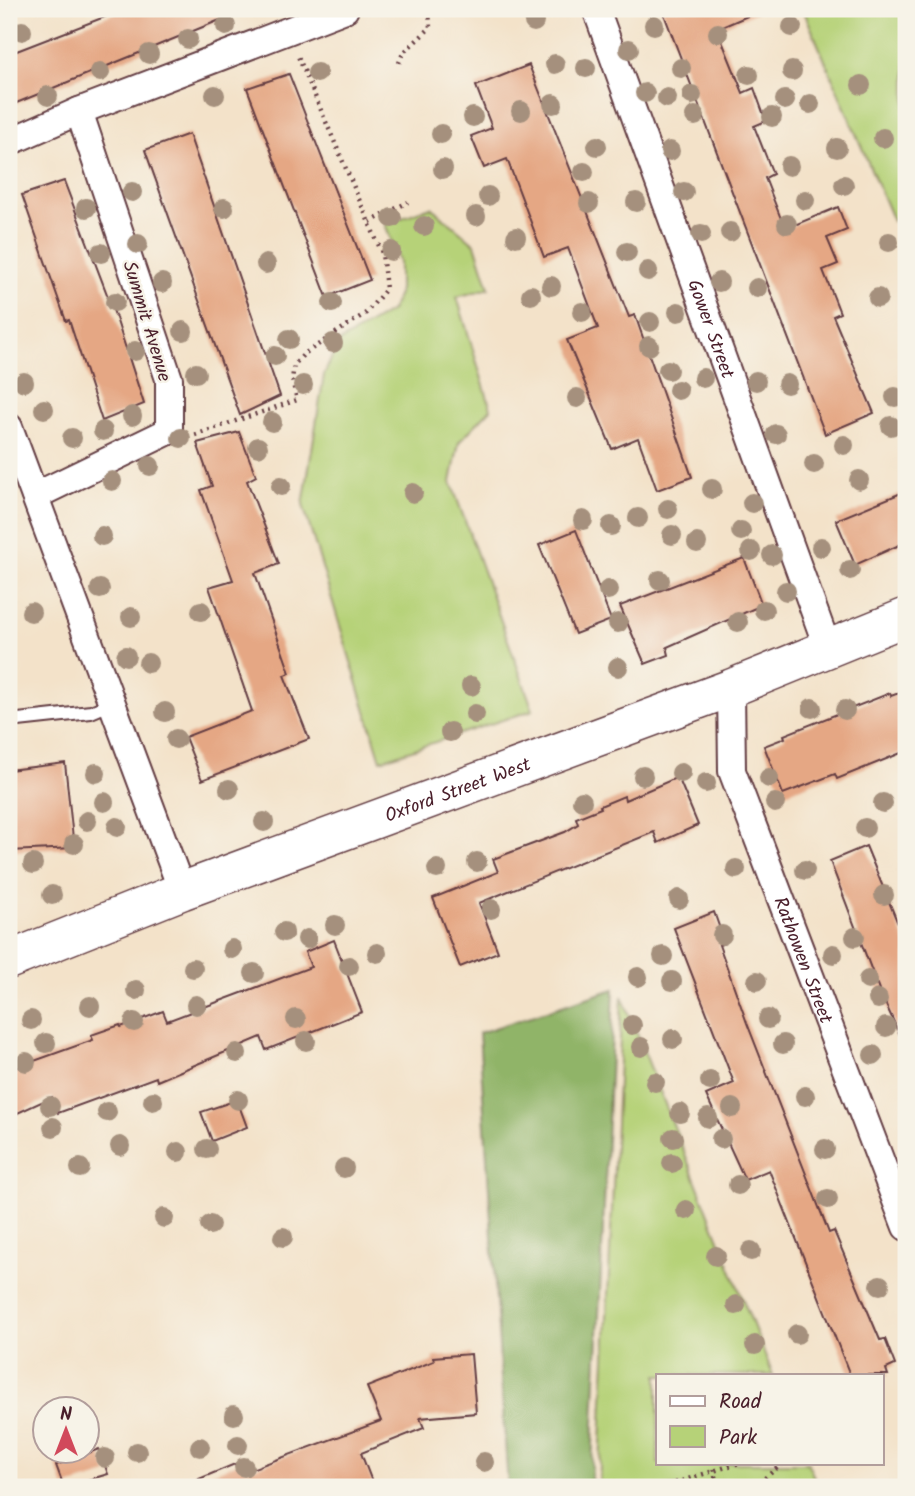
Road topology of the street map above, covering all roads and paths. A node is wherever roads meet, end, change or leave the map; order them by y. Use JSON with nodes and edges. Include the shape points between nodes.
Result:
{"nodes":[{"id":1,"x":345,"y":9,"type":"edge"},
{"id":2,"x":429,"y":9,"type":"edge"},
{"id":3,"x":596,"y":9,"type":"edge"},
{"id":4,"x":286,"y":31,"type":"junction"},
{"id":5,"x":399,"y":63,"type":"dead end"},
{"id":6,"x":79,"y":111,"type":"junction"},
{"id":7,"x":9,"y":142,"type":"edge"},
{"id":8,"x":408,"y":202,"type":"dead end"},
{"id":9,"x":370,"y":222,"type":"junction"},
{"id":10,"x":9,"y":427,"type":"edge"},
{"id":11,"x":186,"y":439,"type":"dead end"},
{"id":12,"x":34,"y":496,"type":"junction"},
{"id":13,"x":906,"y":617,"type":"edge"},
{"id":14,"x":828,"y":649,"type":"junction"},
{"id":15,"x":731,"y":688,"type":"junction"},
{"id":16,"x":112,"y":703,"type":"junction"},
{"id":17,"x":9,"y":722,"type":"edge"},
{"id":18,"x":182,"y":891,"type":"junction"},
{"id":19,"x":9,"y":960,"type":"edge"},
{"id":20,"x":906,"y":1227,"type":"edge"},
{"id":21,"x":735,"y":1464,"type":"edge"},
{"id":22,"x":782,"y":1464,"type":"edge"},
{"id":23,"x":713,"y":1469,"type":"junction"},
{"id":24,"x":662,"y":1487,"type":"edge"},
{"id":25,"x":718,"y":1487,"type":"edge"},
{"id":26,"x":754,"y":1487,"type":"edge"}],
"edges":[{"from":1,"to":4,"type":"street"},
{"from":2,"to":5,"type":"path","via":[[430,28],[403,53]]},
{"from":3,"to":14,"type":"street","name":"Gower Street"},
{"from":4,"to":6,"type":"street"},
{"from":4,"to":9,"type":"path"},
{"from":6,"to":7,"type":"street"},
{"from":6,"to":12,"type":"street","name":"Summit Avenue","via":[[169,379],[169,431]]},
{"from":8,"to":9,"type":"path"},
{"from":9,"to":11,"type":"path","via":[[382,253],[386,289],[366,313],[294,365],[297,400]]},
{"from":10,"to":12,"type":"street"},
{"from":12,"to":16,"type":"street"},
{"from":13,"to":14,"type":"main road","name":"Oxford Street West"},
{"from":14,"to":15,"type":"main road","name":"Oxford Street West"},
{"from":15,"to":18,"type":"main road","name":"Oxford Street West"},
{"from":15,"to":20,"type":"street","name":"Rathowen Street","via":[[733,771],[740,794]]},
{"from":16,"to":17,"type":"lane","via":[[91,712]]},
{"from":16,"to":18,"type":"street"},
{"from":18,"to":19,"type":"main road","name":"Oxford Street West"},
{"from":21,"to":23,"type":"path"},
{"from":22,"to":26,"type":"path"},
{"from":23,"to":24,"type":"path"},
{"from":23,"to":25,"type":"path"}]}
